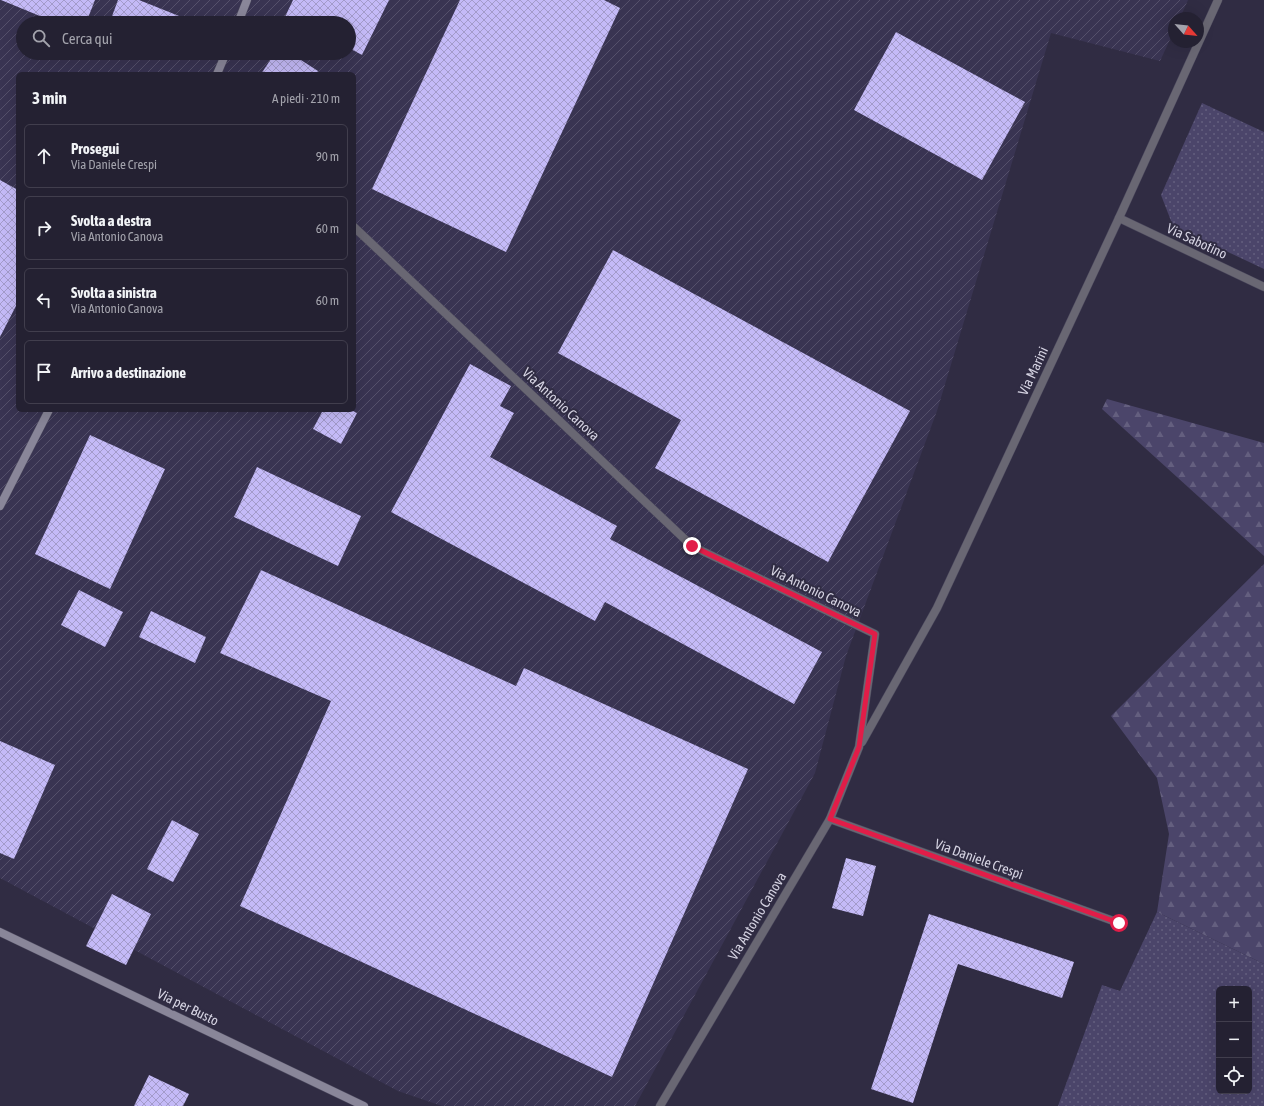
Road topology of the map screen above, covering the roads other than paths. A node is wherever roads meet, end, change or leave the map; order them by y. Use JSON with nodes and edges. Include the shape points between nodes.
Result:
{"nodes":[{"id":1,"x":247,"y":0,"type":"edge"},
{"id":2,"x":1218,"y":0,"type":"edge"},
{"id":3,"x":241,"y":16,"type":"edge"},
{"id":4,"x":223,"y":60,"type":"edge"},
{"id":5,"x":218,"y":72,"type":"edge"},
{"id":6,"x":1119,"y":218,"type":"junction"},
{"id":7,"x":356,"y":229,"type":"edge"},
{"id":8,"x":1264,"y":287,"type":"edge"},
{"id":9,"x":48,"y":412,"type":"edge"},
{"id":10,"x":0,"y":506,"type":"edge"},
{"id":11,"x":859,"y":747,"type":"junction"},
{"id":12,"x":830,"y":819,"type":"junction"},
{"id":13,"x":1119,"y":923,"type":"dead end"},
{"id":14,"x":0,"y":932,"type":"edge"},
{"id":15,"x":364,"y":1106,"type":"edge"},
{"id":16,"x":660,"y":1106,"type":"edge"}],
"edges":[{"from":1,"to":3,"type":"main road"},
{"from":2,"to":6,"type":"street","name":"Via Marini"},
{"from":4,"to":5,"type":"main road"},
{"from":6,"to":8,"type":"street","name":"Via Sabotino"},
{"from":6,"to":11,"type":"street","name":"Via Marini","via":[[937,608]]},
{"from":7,"to":11,"type":"street","name":"Via Antonio Canova","via":[[692,546],[875,634]]},
{"from":9,"to":10,"type":"main road"},
{"from":11,"to":12,"type":"street","name":"Via Antonio Canova"},
{"from":12,"to":13,"type":"street","name":"Via Daniele Crespi"},
{"from":12,"to":16,"type":"street","name":"Via Antonio Canova"},
{"from":14,"to":15,"type":"main road","name":"Via per Busto"}]}
